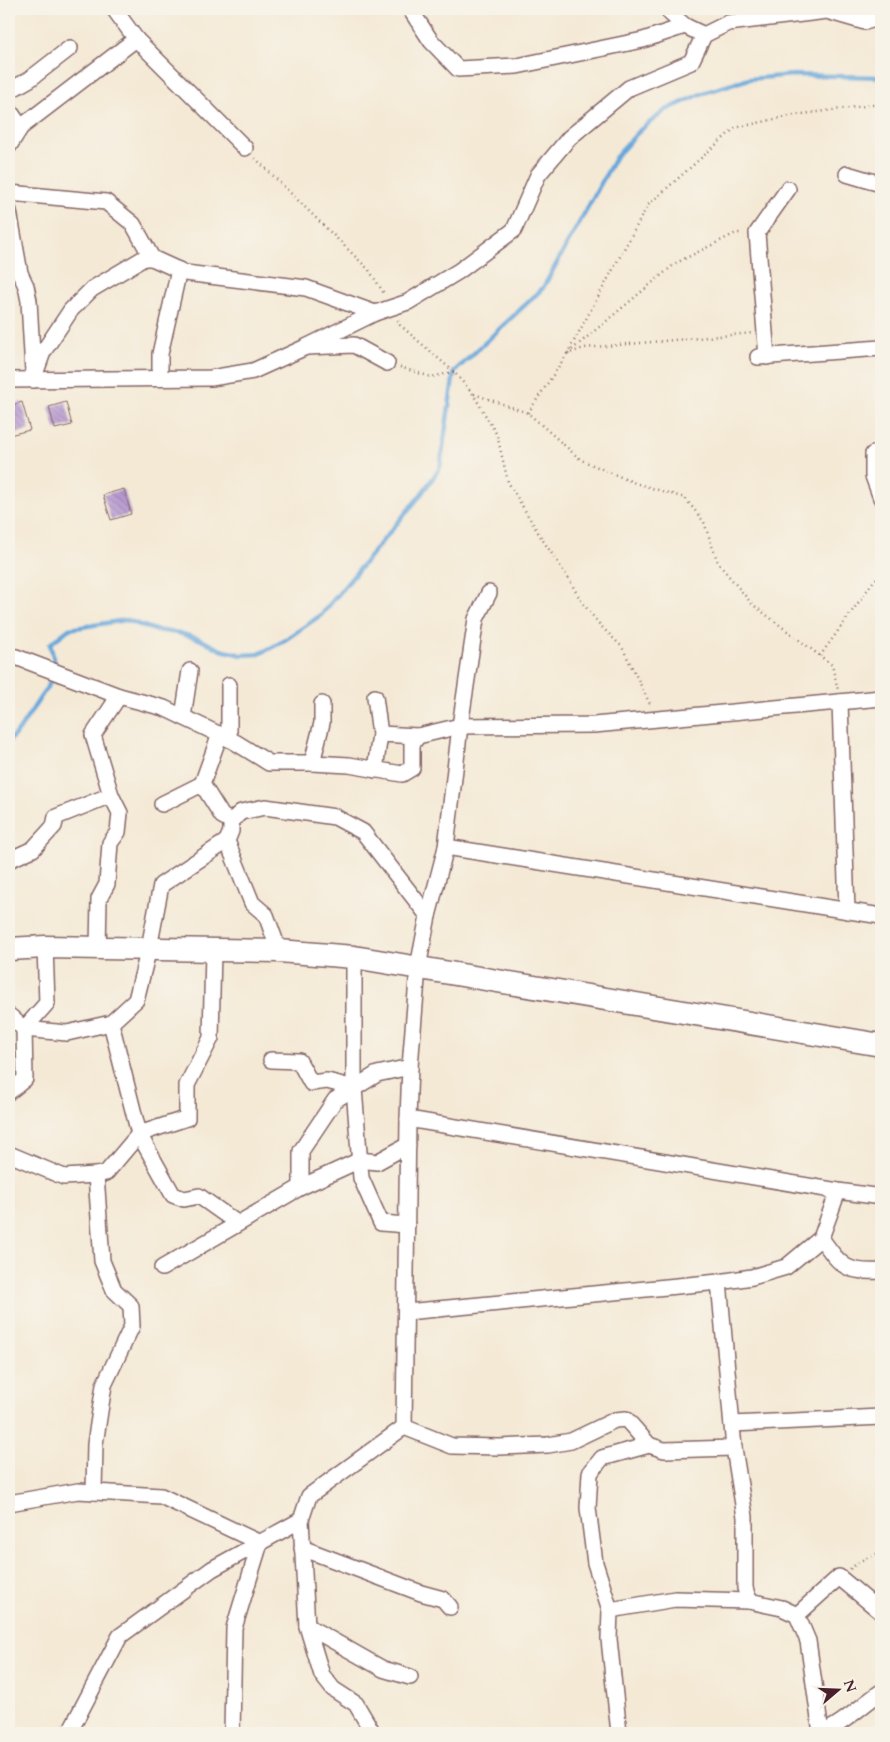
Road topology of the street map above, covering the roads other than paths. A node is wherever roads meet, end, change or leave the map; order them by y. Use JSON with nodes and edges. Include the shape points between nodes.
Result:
{"nodes":[{"id":1,"x":114,"y":9,"type":"edge"},
{"id":2,"x":410,"y":9,"type":"edge"},
{"id":3,"x":668,"y":9,"type":"edge"},
{"id":4,"x":881,"y":14,"type":"edge"},
{"id":5,"x":685,"y":26,"type":"junction"},
{"id":6,"x":704,"y":35,"type":"junction"},
{"id":7,"x":136,"y":39,"type":"junction"},
{"id":8,"x":70,"y":48,"type":"dead end"},
{"id":9,"x":9,"y":91,"type":"edge"},
{"id":10,"x":9,"y":110,"type":"edge"},
{"id":11,"x":15,"y":126,"type":"edge"},
{"id":12,"x":9,"y":146,"type":"edge"},
{"id":13,"x":245,"y":148,"type":"road end"},
{"id":14,"x":847,"y":174,"type":"dead end"},
{"id":15,"x":881,"y":184,"type":"edge"},
{"id":16,"x":788,"y":190,"type":"dead end"},
{"id":17,"x":9,"y":193,"type":"edge"},
{"id":18,"x":9,"y":211,"type":"edge"},
{"id":19,"x":152,"y":258,"type":"junction"},
{"id":20,"x":179,"y":270,"type":"junction"},
{"id":21,"x":374,"y":313,"type":"junction"},
{"id":22,"x":306,"y":347,"type":"junction"},
{"id":23,"x":881,"y":348,"type":"edge"},
{"id":24,"x":387,"y":363,"type":"road end"},
{"id":25,"x":160,"y":378,"type":"junction"},
{"id":26,"x":9,"y":380,"type":"edge"},
{"id":27,"x":33,"y":380,"type":"junction"},
{"id":28,"x":873,"y":454,"type":"dead end"},
{"id":29,"x":881,"y":498,"type":"edge"},
{"id":30,"x":488,"y":593,"type":"dead end"},
{"id":31,"x":9,"y":656,"type":"edge"},
{"id":32,"x":190,"y":671,"type":"dead end"},
{"id":33,"x":229,"y":684,"type":"dead end"},
{"id":34,"x":119,"y":696,"type":"junction"},
{"id":35,"x":375,"y":697,"type":"dead end"},
{"id":36,"x":881,"y":698,"type":"edge"},
{"id":37,"x":840,"y":702,"type":"junction"},
{"id":38,"x":322,"y":704,"type":"dead end"},
{"id":39,"x":183,"y":717,"type":"junction"},
{"id":40,"x":460,"y":726,"type":"junction"},
{"id":41,"x":380,"y":734,"type":"junction"},
{"id":42,"x":418,"y":736,"type":"junction"},
{"id":43,"x":224,"y":737,"type":"junction"},
{"id":44,"x":312,"y":762,"type":"junction"},
{"id":45,"x":375,"y":770,"type":"junction"},
{"id":46,"x":202,"y":784,"type":"junction"},
{"id":47,"x":111,"y":794,"type":"junction"},
{"id":48,"x":162,"y":804,"type":"dead end"},
{"id":49,"x":232,"y":821,"type":"junction"},
{"id":50,"x":227,"y":841,"type":"junction"},
{"id":51,"x":446,"y":847,"type":"junction"},
{"id":52,"x":9,"y":860,"type":"edge"},
{"id":53,"x":847,"y":911,"type":"junction"},
{"id":54,"x":428,"y":916,"type":"junction"},
{"id":55,"x":881,"y":916,"type":"edge"},
{"id":56,"x":45,"y":947,"type":"junction"},
{"id":57,"x":98,"y":948,"type":"junction"},
{"id":58,"x":149,"y":948,"type":"junction"},
{"id":59,"x":9,"y":949,"type":"edge"},
{"id":60,"x":213,"y":951,"type":"junction"},
{"id":61,"x":279,"y":951,"type":"junction"},
{"id":62,"x":354,"y":957,"type":"junction"},
{"id":63,"x":418,"y":967,"type":"junction"},
{"id":64,"x":9,"y":1018,"type":"edge"},
{"id":65,"x":111,"y":1023,"type":"junction"},
{"id":66,"x":24,"y":1029,"type":"junction"},
{"id":67,"x":881,"y":1045,"type":"edge"},
{"id":68,"x":270,"y":1060,"type":"dead end"},
{"id":69,"x":410,"y":1068,"type":"junction"},
{"id":70,"x":354,"y":1088,"type":"junction"},
{"id":71,"x":9,"y":1092,"type":"edge"},
{"id":72,"x":408,"y":1119,"type":"junction"},
{"id":73,"x":139,"y":1134,"type":"junction"},
{"id":74,"x":408,"y":1145,"type":"junction"},
{"id":75,"x":9,"y":1154,"type":"edge"},
{"id":76,"x":360,"y":1160,"type":"junction"},
{"id":77,"x":96,"y":1175,"type":"junction"},
{"id":78,"x":301,"y":1187,"type":"junction"},
{"id":79,"x":838,"y":1191,"type":"junction"},
{"id":80,"x":881,"y":1197,"type":"edge"},
{"id":81,"x":238,"y":1223,"type":"junction"},
{"id":82,"x":407,"y":1224,"type":"junction"},
{"id":83,"x":821,"y":1238,"type":"junction"},
{"id":84,"x":162,"y":1268,"type":"dead end"},
{"id":85,"x":881,"y":1271,"type":"edge"},
{"id":86,"x":719,"y":1282,"type":"junction"},
{"id":87,"x":406,"y":1312,"type":"junction"},
{"id":88,"x":881,"y":1417,"type":"edge"},
{"id":89,"x":732,"y":1424,"type":"junction"},
{"id":90,"x":404,"y":1427,"type":"junction"},
{"id":91,"x":649,"y":1445,"type":"junction"},
{"id":92,"x":734,"y":1448,"type":"junction"},
{"id":93,"x":94,"y":1492,"type":"junction"},
{"id":94,"x":9,"y":1503,"type":"edge"},
{"id":95,"x":301,"y":1520,"type":"junction"},
{"id":96,"x":260,"y":1543,"type":"junction"},
{"id":97,"x":302,"y":1548,"type":"junction"},
{"id":98,"x":749,"y":1601,"type":"junction"},
{"id":99,"x":450,"y":1607,"type":"dead end"},
{"id":100,"x":610,"y":1610,"type":"junction"},
{"id":101,"x":881,"y":1612,"type":"edge"},
{"id":102,"x":796,"y":1615,"type":"junction"},
{"id":103,"x":307,"y":1626,"type":"junction"},
{"id":104,"x":410,"y":1676,"type":"dead end"},
{"id":105,"x":881,"y":1692,"type":"edge"},
{"id":106,"x":69,"y":1733,"type":"edge"},
{"id":107,"x":232,"y":1733,"type":"edge"},
{"id":108,"x":374,"y":1733,"type":"edge"},
{"id":109,"x":619,"y":1733,"type":"edge"},
{"id":110,"x":821,"y":1733,"type":"edge"}],
"edges":[{"from":1,"to":7,"type":"street"},
{"from":2,"to":5,"type":"street","via":[[431,41],[458,69],[517,66],[643,40]]},
{"from":3,"to":5,"type":"street"},
{"from":4,"to":6,"type":"street","via":[[865,22],[827,11],[728,23]]},
{"from":5,"to":6,"type":"street"},
{"from":6,"to":21,"type":"street","via":[[691,62],[629,88],[569,138],[538,175],[514,230],[459,272],[408,302]]},
{"from":7,"to":11,"type":"street"},
{"from":7,"to":13,"type":"street"},
{"from":8,"to":9,"type":"street"},
{"from":10,"to":11,"type":"street"},
{"from":11,"to":12,"type":"street"},
{"from":14,"to":15,"type":"street"},
{"from":16,"to":23,"type":"street","via":[[757,233],[765,332],[761,357]]},
{"from":17,"to":19,"type":"street","via":[[106,202],[132,224]]},
{"from":18,"to":27,"type":"street","via":[[29,301]]},
{"from":19,"to":20,"type":"street"},
{"from":19,"to":27,"type":"street","via":[[144,258],[92,289],[70,310],[43,352]]},
{"from":20,"to":21,"type":"street","via":[[306,288]]},
{"from":20,"to":25,"type":"street","via":[[160,354]]},
{"from":21,"to":22,"type":"street"},
{"from":22,"to":24,"type":"street","via":[[354,345]]},
{"from":22,"to":25,"type":"street","via":[[253,371],[211,378]]},
{"from":25,"to":27,"type":"street"},
{"from":26,"to":27,"type":"street"},
{"from":28,"to":29,"type":"street","via":[[873,476]]},
{"from":30,"to":40,"type":"street","via":[[476,619]]},
{"from":31,"to":34,"type":"street"},
{"from":32,"to":39,"type":"street"},
{"from":33,"to":43,"type":"street"},
{"from":34,"to":39,"type":"street","via":[[164,708]]},
{"from":34,"to":47,"type":"street","via":[[94,735]]},
{"from":35,"to":41,"type":"street"},
{"from":36,"to":37,"type":"street"},
{"from":37,"to":40,"type":"street","via":[[594,725]]},
{"from":37,"to":53,"type":"street"},
{"from":38,"to":44,"type":"street","via":[[322,724]]},
{"from":39,"to":43,"type":"street"},
{"from":40,"to":42,"type":"street"},
{"from":40,"to":51,"type":"street"},
{"from":41,"to":42,"type":"street"},
{"from":41,"to":45,"type":"street"},
{"from":42,"to":45,"type":"street","via":[[412,744],[412,768],[402,774]]},
{"from":43,"to":44,"type":"street","via":[[269,764]]},
{"from":43,"to":46,"type":"street"},
{"from":44,"to":45,"type":"street"},
{"from":46,"to":48,"type":"street"},
{"from":46,"to":49,"type":"street","via":[[222,816]]},
{"from":47,"to":52,"type":"street","via":[[56,817],[54,826],[33,849]]},
{"from":47,"to":57,"type":"street","via":[[120,813],[118,832],[110,843],[107,884],[99,899]]},
{"from":49,"to":50,"type":"street"},
{"from":49,"to":54,"type":"street","via":[[241,812],[265,807],[335,818],[363,832]]},
{"from":50,"to":58,"type":"street","via":[[161,885]]},
{"from":50,"to":61,"type":"street","via":[[252,903],[266,914]]},
{"from":51,"to":53,"type":"street"},
{"from":51,"to":54,"type":"street"},
{"from":53,"to":55,"type":"street"},
{"from":54,"to":63,"type":"street"},
{"from":56,"to":57,"type":"highway"},
{"from":56,"to":59,"type":"highway"},
{"from":56,"to":66,"type":"street","via":[[47,1003]]},
{"from":57,"to":58,"type":"highway"},
{"from":58,"to":60,"type":"highway"},
{"from":58,"to":65,"type":"street","via":[[136,1000]]},
{"from":60,"to":61,"type":"highway"},
{"from":60,"to":73,"type":"street","via":[[211,1038],[187,1085],[186,1118]]},
{"from":61,"to":62,"type":"highway"},
{"from":62,"to":63,"type":"highway"},
{"from":62,"to":70,"type":"street"},
{"from":63,"to":67,"type":"highway"},
{"from":63,"to":69,"type":"street"},
{"from":64,"to":66,"type":"street"},
{"from":65,"to":66,"type":"street","via":[[67,1033]]},
{"from":65,"to":73,"type":"street"},
{"from":66,"to":71,"type":"street","via":[[25,1079]]},
{"from":68,"to":70,"type":"street","via":[[299,1061],[311,1083],[327,1081]]},
{"from":69,"to":70,"type":"street","via":[[377,1074]]},
{"from":69,"to":72,"type":"street"},
{"from":70,"to":76,"type":"street"},
{"from":70,"to":78,"type":"street","via":[[335,1100],[301,1151]]},
{"from":72,"to":74,"type":"street"},
{"from":72,"to":79,"type":"street"},
{"from":73,"to":77,"type":"street","via":[[106,1173]]},
{"from":73,"to":81,"type":"street","via":[[173,1195],[184,1199],[199,1196]]},
{"from":74,"to":76,"type":"street","via":[[377,1162]]},
{"from":74,"to":82,"type":"street"},
{"from":75,"to":77,"type":"street","via":[[64,1177]]},
{"from":76,"to":78,"type":"street"},
{"from":76,"to":82,"type":"street","via":[[361,1178],[381,1223]]},
{"from":77,"to":93,"type":"street","via":[[102,1261],[114,1290],[131,1306],[132,1326],[104,1385],[95,1444]]},
{"from":78,"to":81,"type":"street"},
{"from":79,"to":80,"type":"street"},
{"from":79,"to":83,"type":"street"},
{"from":81,"to":84,"type":"street"},
{"from":82,"to":87,"type":"street"},
{"from":83,"to":85,"type":"street","via":[[840,1264],[862,1272]]},
{"from":83,"to":86,"type":"street","via":[[786,1266]]},
{"from":86,"to":87,"type":"street"},
{"from":86,"to":89,"type":"street"},
{"from":87,"to":90,"type":"street"},
{"from":88,"to":89,"type":"street"},
{"from":89,"to":92,"type":"street"},
{"from":90,"to":91,"type":"street","via":[[452,1446],[499,1447],[571,1441],[615,1420],[626,1419]]},
{"from":90,"to":95,"type":"street","via":[[309,1496]]},
{"from":91,"to":92,"type":"street","via":[[664,1450]]},
{"from":91,"to":100,"type":"street","via":[[602,1458],[590,1473],[588,1508],[595,1563]]},
{"from":92,"to":98,"type":"street","via":[[745,1517],[745,1588]]},
{"from":93,"to":94,"type":"street","via":[[78,1491]]},
{"from":93,"to":96,"type":"street","via":[[161,1496]]},
{"from":95,"to":96,"type":"street"},
{"from":95,"to":97,"type":"street"},
{"from":96,"to":106,"type":"street","via":[[212,1568],[120,1636]]},
{"from":96,"to":107,"type":"street","via":[[234,1628]]},
{"from":97,"to":99,"type":"street","via":[[443,1599]]},
{"from":97,"to":103,"type":"street"},
{"from":98,"to":100,"type":"street","via":[[675,1599]]},
{"from":98,"to":102,"type":"street","via":[[782,1608]]},
{"from":100,"to":109,"type":"street","via":[[609,1639]]},
{"from":101,"to":102,"type":"street","via":[[838,1577]]},
{"from":102,"to":110,"type":"street","via":[[808,1641]]},
{"from":103,"to":104,"type":"street","via":[[383,1669]]},
{"from":103,"to":108,"type":"street","via":[[322,1675],[333,1689],[356,1704]]},
{"from":105,"to":110,"type":"street","via":[[833,1728]]}]}
